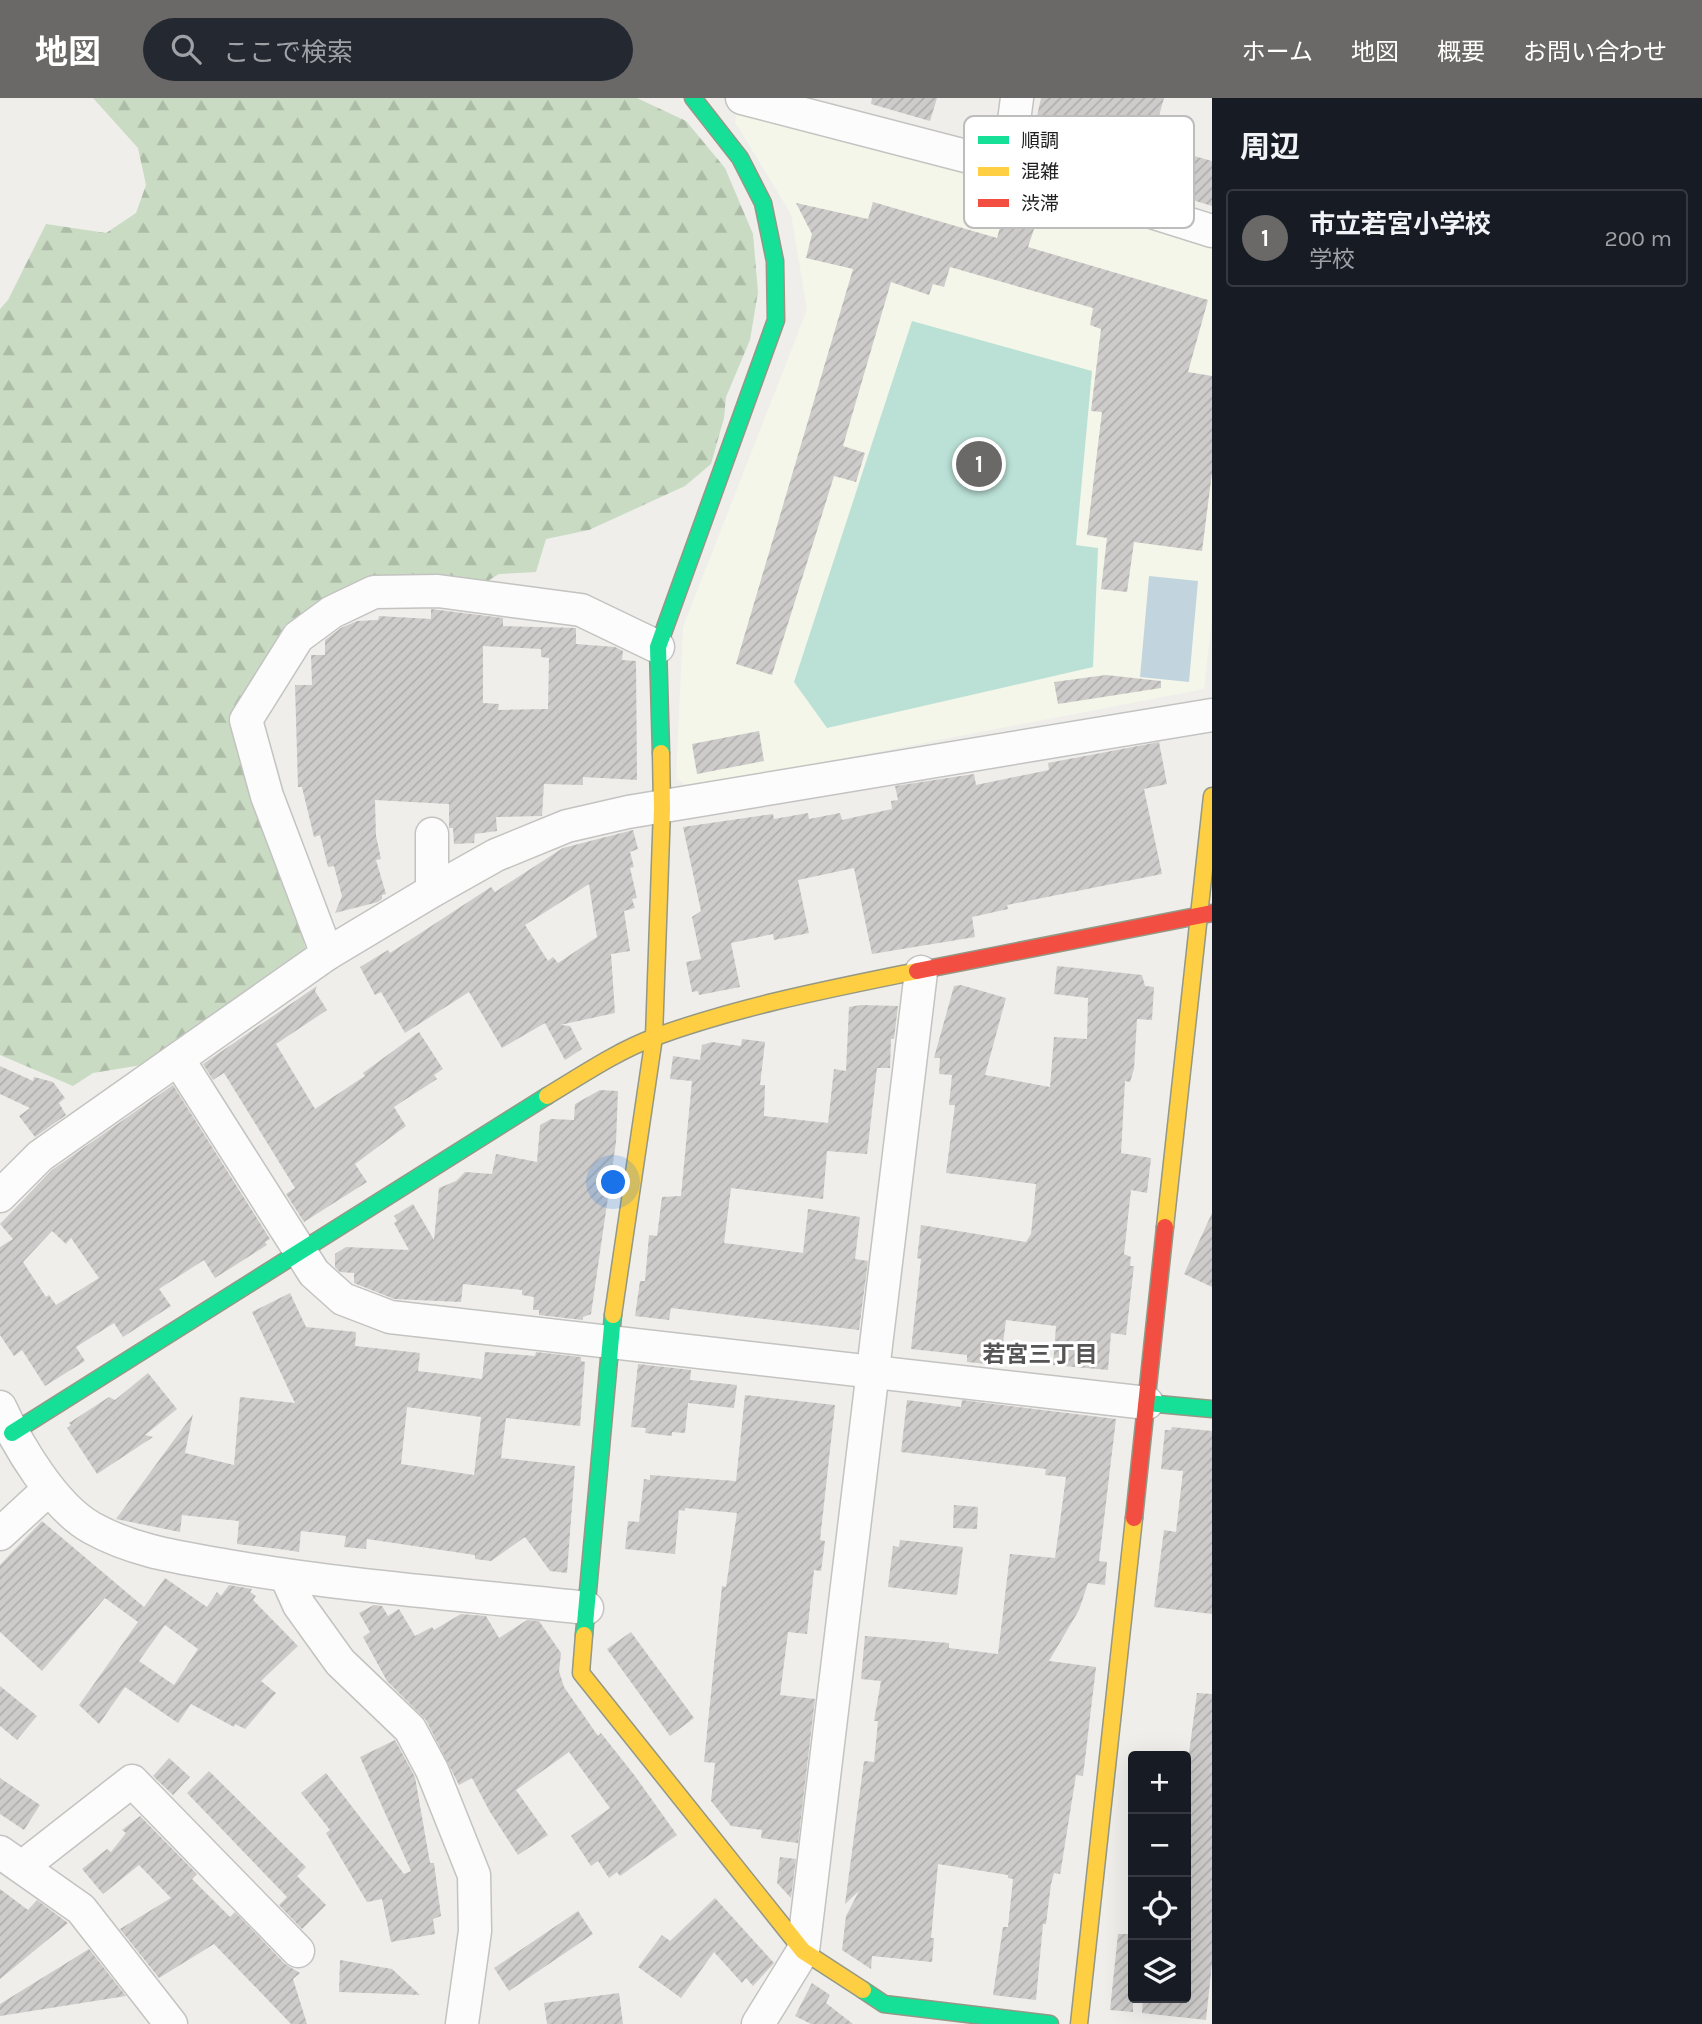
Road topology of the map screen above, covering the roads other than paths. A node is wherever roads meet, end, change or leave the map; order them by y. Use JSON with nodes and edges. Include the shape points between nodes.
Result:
{"nodes":[{"id":1,"x":693,"y":98,"type":"edge"},
{"id":2,"x":742,"y":98,"type":"edge"},
{"id":3,"x":1017,"y":98,"type":"edge"},
{"id":4,"x":1015,"y":116,"type":"edge"},
{"id":5,"x":964,"y":156,"type":"edge"},
{"id":6,"x":1194,"y":225,"type":"edge"},
{"id":7,"x":1212,"y":231,"type":"edge"},
{"id":8,"x":658,"y":647,"type":"junction"},
{"id":9,"x":1212,"y":715,"type":"edge"},
{"id":10,"x":1212,"y":796,"type":"edge"},
{"id":11,"x":662,"y":808,"type":"junction"},
{"id":12,"x":432,"y":834,"type":"dead end"},
{"id":13,"x":432,"y":891,"type":"junction"},
{"id":14,"x":1206,"y":914,"type":"edge"},
{"id":15,"x":327,"y":954,"type":"junction"},
{"id":16,"x":921,"y":972,"type":"junction"},
{"id":17,"x":654,"y":1037,"type":"junction"},
{"id":18,"x":178,"y":1059,"type":"junction"},
{"id":19,"x":0,"y":1195,"type":"edge"},
{"id":20,"x":301,"y":1252,"type":"junction"},
{"id":21,"x":609,"y":1340,"type":"junction"},
{"id":22,"x":873,"y":1372,"type":"junction"},
{"id":23,"x":1147,"y":1403,"type":"junction"},
{"id":24,"x":1212,"y":1409,"type":"edge"},
{"id":25,"x":6,"y":1420,"type":"edge"},
{"id":26,"x":49,"y":1489,"type":"junction"},
{"id":27,"x":0,"y":1534,"type":"edge"},
{"id":28,"x":286,"y":1576,"type":"junction"},
{"id":29,"x":587,"y":1608,"type":"junction"},
{"id":30,"x":11,"y":1859,"type":"edge"},
{"id":31,"x":298,"y":1951,"type":"dead end"},
{"id":32,"x":803,"y":1951,"type":"junction"},
{"id":33,"x":171,"y":2024,"type":"edge"},
{"id":34,"x":462,"y":2024,"type":"edge"},
{"id":35,"x":758,"y":2024,"type":"edge"},
{"id":36,"x":1050,"y":2024,"type":"edge"},
{"id":37,"x":1079,"y":2024,"type":"edge"}],
"edges":[{"from":1,"to":8,"type":"street","via":[[746,166],[765,204],[778,275],[776,320]]},
{"from":2,"to":5,"type":"street"},
{"from":3,"to":4,"type":"street"},
{"from":6,"to":7,"type":"street"},
{"from":8,"to":11,"type":"street"},
{"from":8,"to":15,"type":"street","via":[[581,610],[438,591],[374,592],[332,612],[298,637],[246,720],[267,796]]},
{"from":9,"to":11,"type":"street"},
{"from":10,"to":14,"type":"street"},
{"from":11,"to":13,"type":"street","via":[[567,826],[496,855]]},
{"from":11,"to":17,"type":"street"},
{"from":12,"to":13,"type":"street"},
{"from":13,"to":15,"type":"street"},
{"from":14,"to":16,"type":"street"},
{"from":14,"to":23,"type":"street"},
{"from":15,"to":18,"type":"street"},
{"from":16,"to":17,"type":"street","via":[[787,997]]},
{"from":16,"to":22,"type":"street"},
{"from":17,"to":20,"type":"street","via":[[483,1134]]},
{"from":17,"to":21,"type":"street"},
{"from":18,"to":19,"type":"street","via":[[40,1156]]},
{"from":18,"to":20,"type":"street"},
{"from":20,"to":21,"type":"street","via":[[314,1273],[343,1299],[390,1317]]},
{"from":20,"to":25,"type":"street"},
{"from":21,"to":22,"type":"street"},
{"from":21,"to":29,"type":"street"},
{"from":22,"to":23,"type":"street"},
{"from":22,"to":32,"type":"street"},
{"from":23,"to":24,"type":"street"},
{"from":23,"to":37,"type":"street"},
{"from":25,"to":26,"type":"street"},
{"from":26,"to":27,"type":"street"},
{"from":26,"to":28,"type":"street","via":[[90,1527],[144,1551]]},
{"from":28,"to":29,"type":"street"},
{"from":28,"to":34,"type":"street","via":[[299,1605],[340,1662],[410,1729],[432,1770],[474,1875],[475,1931]]},
{"from":29,"to":32,"type":"street","via":[[582,1673]]},
{"from":30,"to":31,"type":"street","via":[[132,1781]]},
{"from":30,"to":33,"type":"street","via":[[80,1909]]},
{"from":32,"to":35,"type":"street"},
{"from":32,"to":36,"type":"street","via":[[884,2004]]}]}
